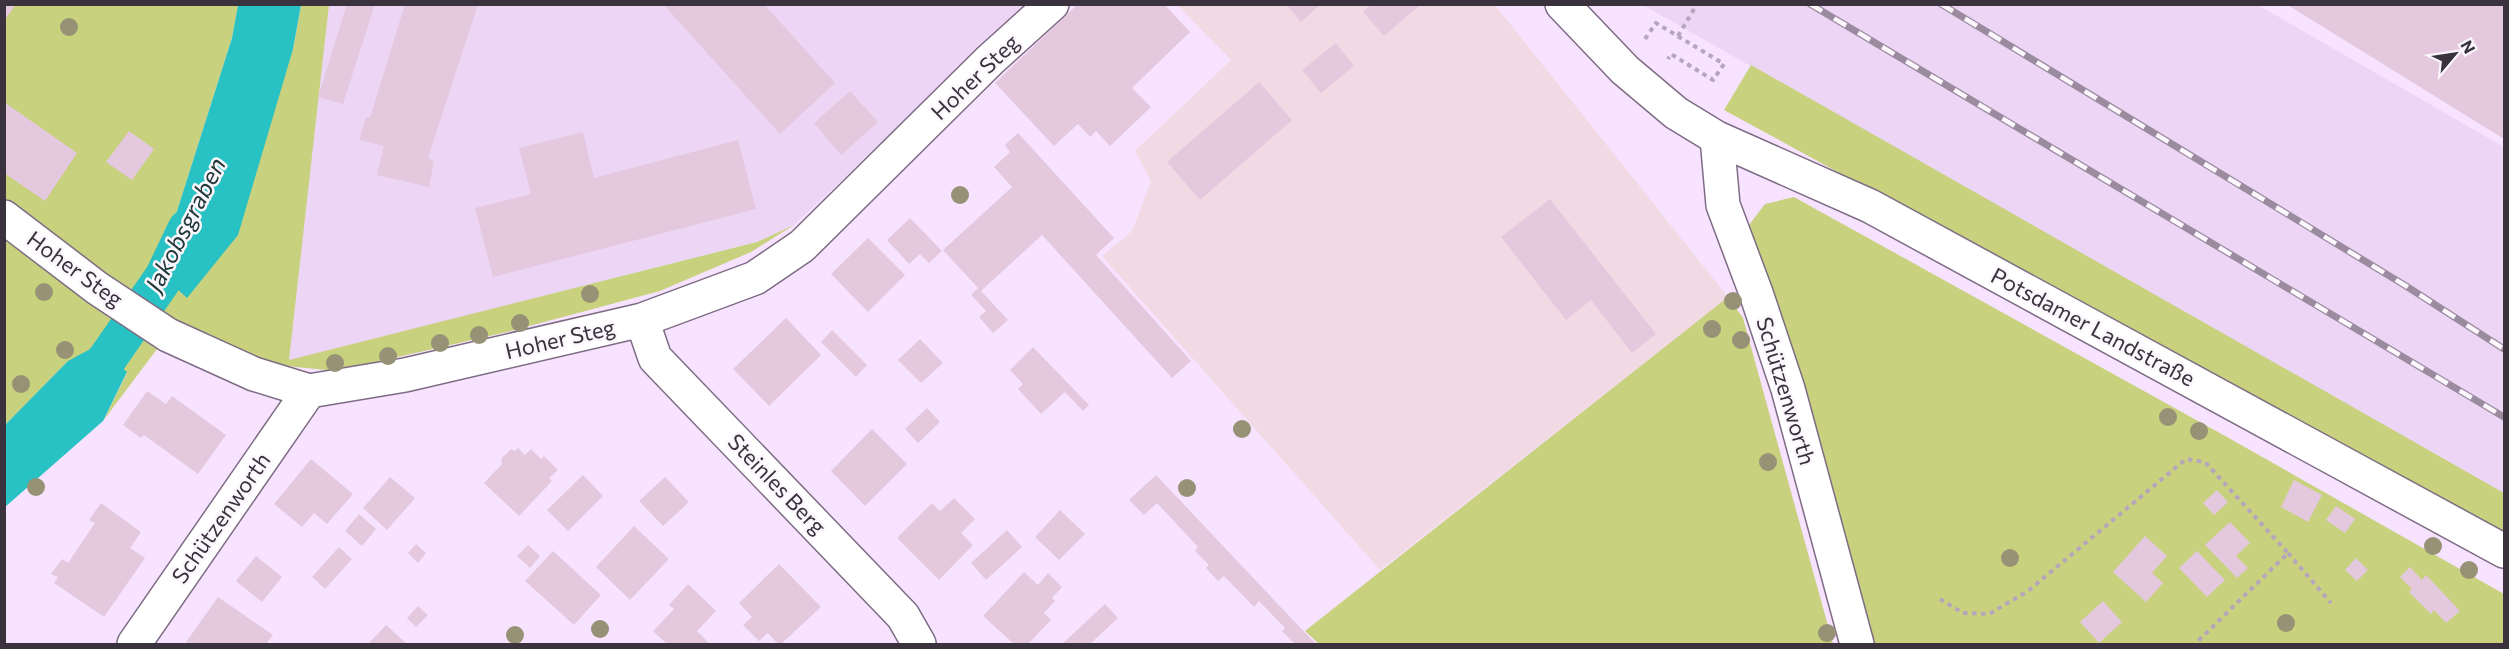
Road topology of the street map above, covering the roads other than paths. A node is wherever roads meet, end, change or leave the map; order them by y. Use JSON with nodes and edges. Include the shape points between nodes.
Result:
{"nodes":[{"id":1,"x":1052,"y":4,"type":"edge"},
{"id":2,"x":1562,"y":4,"type":"edge"},
{"id":3,"x":1717,"y":138,"type":"junction"},
{"id":4,"x":4,"y":217,"type":"edge"},
{"id":5,"x":642,"y":320,"type":"junction"},
{"id":6,"x":309,"y":391,"type":"junction"},
{"id":7,"x":2505,"y":551,"type":"edge"},
{"id":8,"x":134,"y":645,"type":"edge"},
{"id":9,"x":919,"y":645,"type":"edge"},
{"id":10,"x":1857,"y":645,"type":"edge"}],
"edges":[{"from":1,"to":5,"type":"street","name":"Hoher Steg","via":[[802,246],[754,278]]},
{"from":2,"to":3,"type":"street","name":"Potsdamer Landstraße","via":[[1625,70],[1676,113]]},
{"from":3,"to":7,"type":"street","name":"Potsdamer Landstraße","via":[[1870,206]]},
{"from":3,"to":10,"type":"street","name":"Schützenworth","via":[[1723,205],[1788,389]]},
{"from":4,"to":6,"type":"street","name":"Hoher Steg","via":[[97,288],[168,335],[254,374]]},
{"from":5,"to":6,"type":"street","name":"Hoher Steg","via":[[405,375]]},
{"from":5,"to":9,"type":"street","name":"Steinles Berg","via":[[655,358],[903,616]]},
{"from":6,"to":8,"type":"street","name":"Schützenworth"}]}
